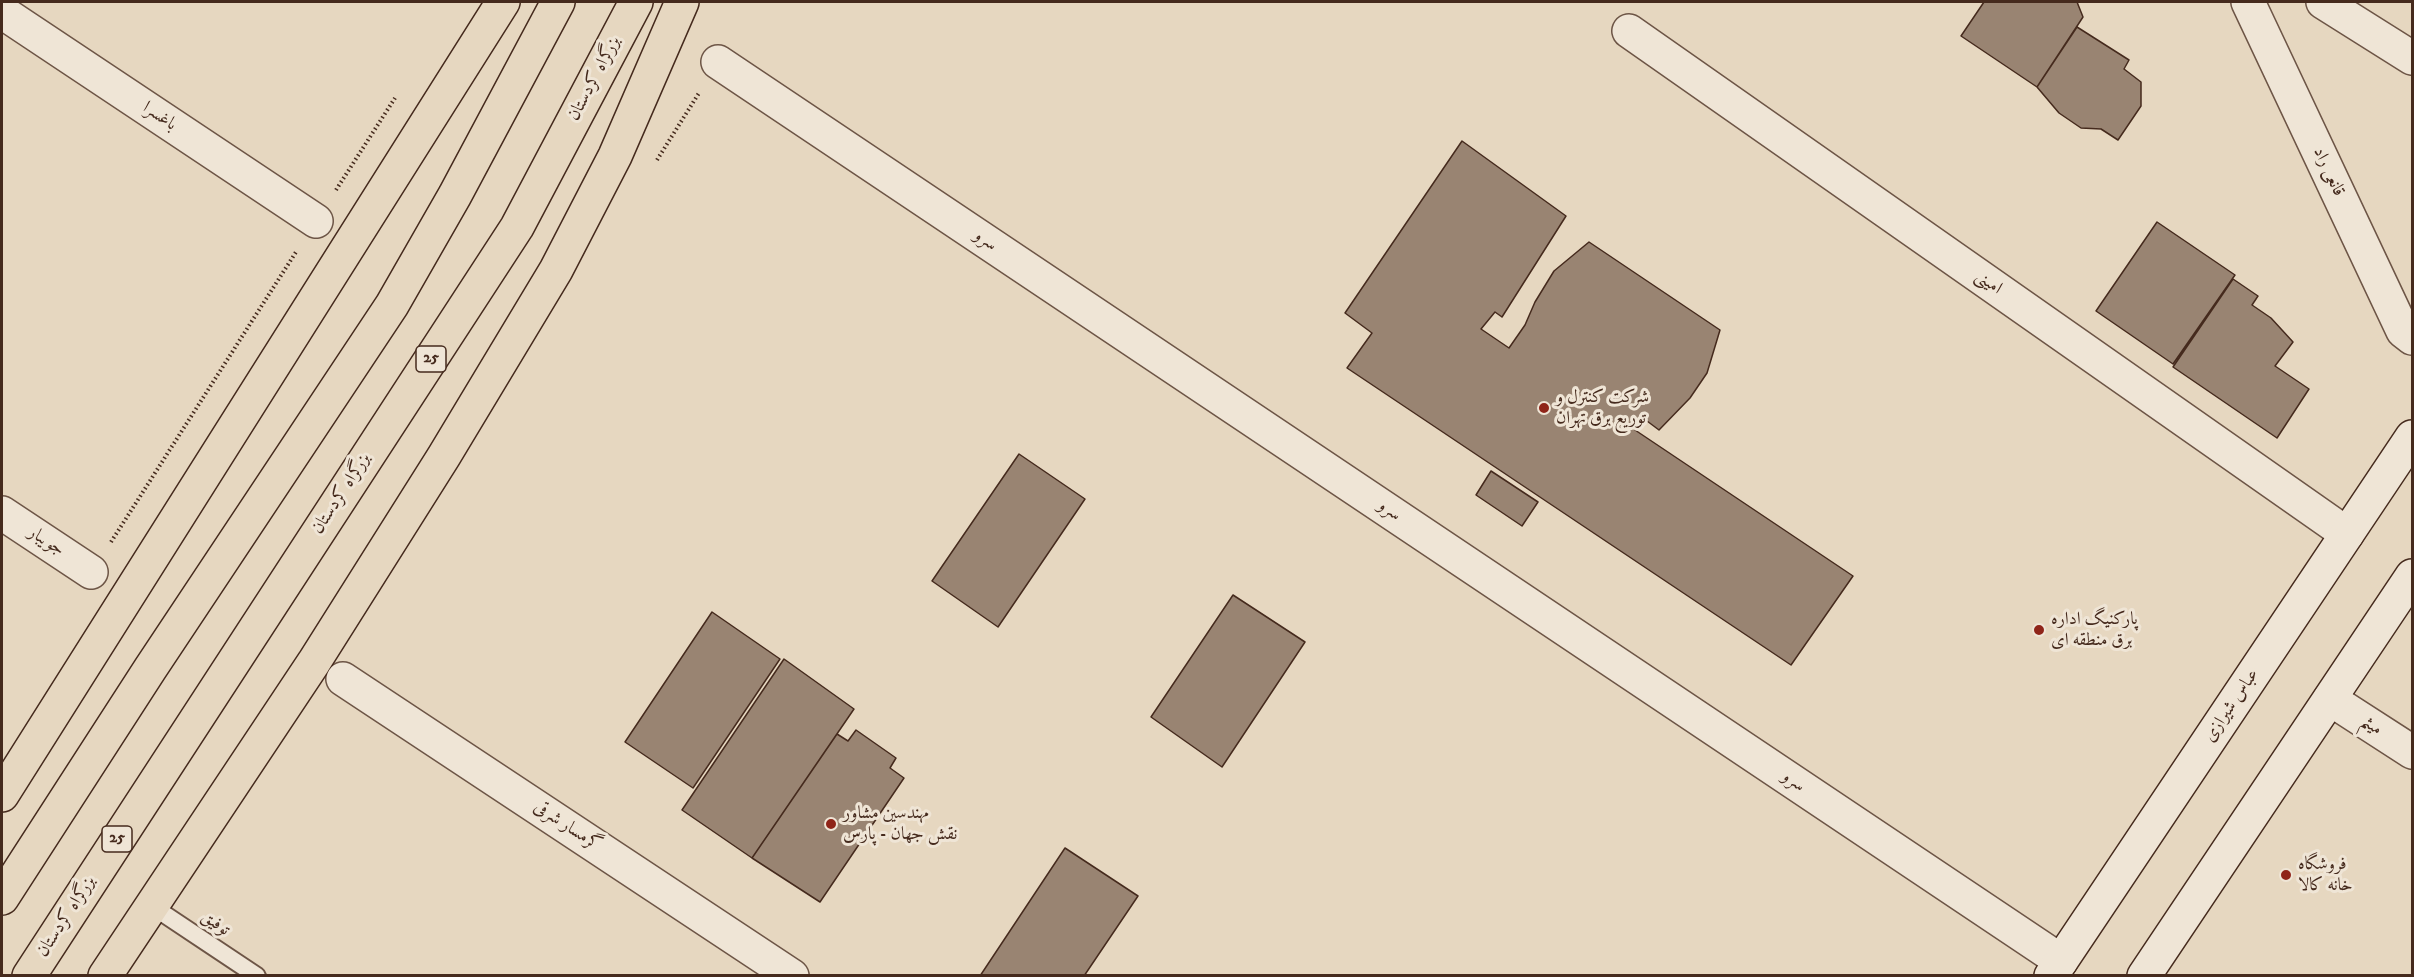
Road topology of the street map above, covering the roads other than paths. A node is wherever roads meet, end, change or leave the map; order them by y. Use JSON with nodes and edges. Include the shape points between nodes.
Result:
{"nodes":[{"id":1,"x":503,"y":2,"type":"edge"},
{"id":2,"x":558,"y":2,"type":"edge"},
{"id":3,"x":636,"y":2,"type":"edge"},
{"id":4,"x":682,"y":2,"type":"edge"},
{"id":5,"x":2248,"y":2,"type":"edge"},
{"id":6,"x":2324,"y":2,"type":"edge"},
{"id":7,"x":2,"y":12,"type":"edge"},
{"id":8,"x":1629,"y":31,"type":"dead end"},
{"id":9,"x":2412,"y":58,"type":"edge"},
{"id":10,"x":718,"y":62,"type":"dead end"},
{"id":11,"x":316,"y":221,"type":"road end"},
{"id":12,"x":2412,"y":338,"type":"edge"},
{"id":13,"x":2412,"y":437,"type":"edge"},
{"id":14,"x":2,"y":513,"type":"edge"},
{"id":15,"x":2348,"y":534,"type":"junction"},
{"id":16,"x":91,"y":572,"type":"road end"},
{"id":17,"x":2412,"y":576,"type":"edge"},
{"id":18,"x":343,"y":679,"type":"dead end"},
{"id":19,"x":2330,"y":699,"type":"junction"},
{"id":20,"x":2412,"y":752,"type":"edge"},
{"id":21,"x":2,"y":795,"type":"edge"},
{"id":22,"x":2,"y":898,"type":"edge"},
{"id":23,"x":152,"y":906,"type":"junction"},
{"id":24,"x":2056,"y":968,"type":"edge"},
{"id":25,"x":29,"y":975,"type":"edge"},
{"id":26,"x":105,"y":975,"type":"edge"},
{"id":27,"x":257,"y":975,"type":"edge"},
{"id":28,"x":792,"y":975,"type":"edge"},
{"id":29,"x":2144,"y":975,"type":"edge"}],
"edges":[{"from":1,"to":21,"type":"highway"},
{"from":2,"to":22,"type":"highway","via":[[392,305]]},
{"from":3,"to":25,"type":"highway","name":"بزرگراه کردستان","number":"25","via":[[517,227]]},
{"from":4,"to":23,"type":"highway","via":[[615,156],[556,270],[314,662]]},
{"from":5,"to":12,"type":"street","name":"قانعی‌ راد","via":[[2403,331]]},
{"from":6,"to":9,"type":"street"},
{"from":7,"to":11,"type":"street","name":"باغسرا"},
{"from":8,"to":15,"type":"street","name":"امینی"},
{"from":10,"to":24,"type":"street","name":"سرو"},
{"from":13,"to":15,"type":"street","name":"عباس شیرازی"},
{"from":14,"to":16,"type":"street","name":"جویبار"},
{"from":15,"to":24,"type":"street","name":"عباس شیرازی"},
{"from":17,"to":19,"type":"street"},
{"from":18,"to":28,"type":"street","name":"گرمسار شرقی"},
{"from":19,"to":20,"type":"street","name":"میثم"},
{"from":19,"to":29,"type":"street"},
{"from":23,"to":26,"type":"highway"},
{"from":23,"to":27,"type":"lane","name":"توفیق"}]}
